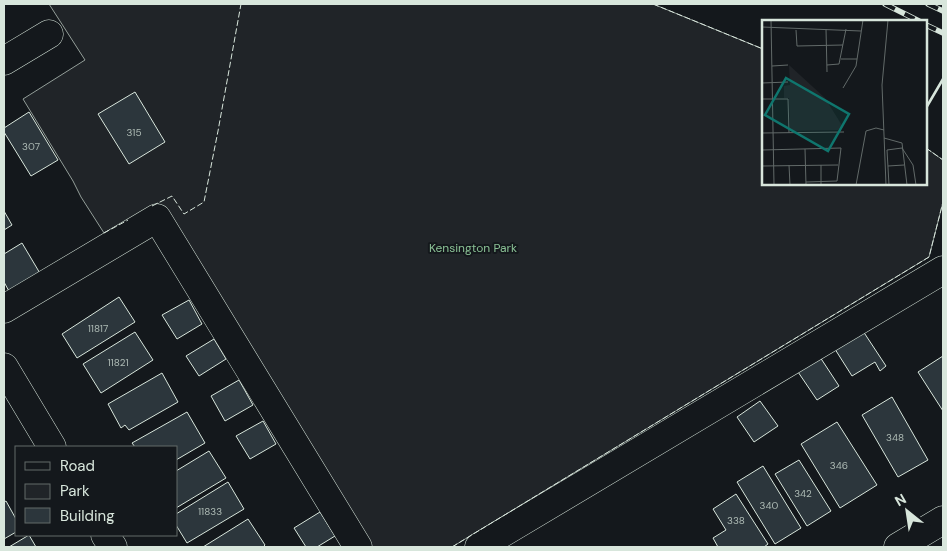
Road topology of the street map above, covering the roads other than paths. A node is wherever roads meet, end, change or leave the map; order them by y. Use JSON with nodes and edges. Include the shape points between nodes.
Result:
{"nodes":[{"id":1,"x":49,"y":34,"type":"dead end"},
{"id":2,"x":4,"y":61,"type":"edge"},
{"id":3,"x":943,"y":270,"type":"edge"},
{"id":4,"x":4,"y":309,"type":"edge"},
{"id":5,"x":4,"y":367,"type":"edge"},
{"id":6,"x":51,"y":446,"type":"edge"},
{"id":7,"x":943,"y":520,"type":"edge"},
{"id":8,"x":106,"y":536,"type":"edge"},
{"id":9,"x":113,"y":547,"type":"edge"},
{"id":10,"x":358,"y":547,"type":"edge"},
{"id":11,"x":479,"y":547,"type":"edge"},
{"id":12,"x":898,"y":547,"type":"edge"}],
"edges":[{"from":1,"to":2,"type":"street"},
{"from":3,"to":11,"type":"street"},
{"from":4,"to":10,"type":"street","via":[[157,218]]},
{"from":5,"to":6,"type":"street"},
{"from":7,"to":12,"type":"street"},
{"from":8,"to":9,"type":"street"}]}
